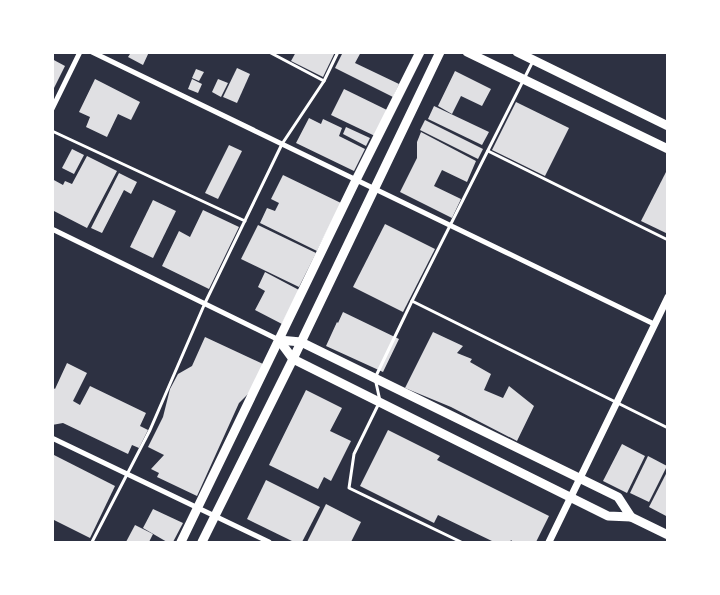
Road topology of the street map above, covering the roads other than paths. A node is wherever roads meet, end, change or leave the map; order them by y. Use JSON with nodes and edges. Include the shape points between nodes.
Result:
{"nodes":[{"id":1,"x":80,"y":52,"type":"edge"},
{"id":2,"x":92,"y":52,"type":"edge"},
{"id":3,"x":269,"y":52,"type":"edge"},
{"id":4,"x":338,"y":52,"type":"edge"},
{"id":5,"x":420,"y":52,"type":"edge"},
{"id":6,"x":440,"y":52,"type":"edge"},
{"id":7,"x":467,"y":52,"type":"edge"},
{"id":8,"x":517,"y":52,"type":"edge"},
{"id":9,"x":533,"y":60,"type":"junction"},
{"id":10,"x":524,"y":79,"type":"junction"},
{"id":11,"x":324,"y":81,"type":"junction"},
{"id":12,"x":52,"y":109,"type":"edge"},
{"id":13,"x":668,"y":126,"type":"edge"},
{"id":14,"x":52,"y":131,"type":"edge"},
{"id":15,"x":282,"y":144,"type":"junction"},
{"id":16,"x":668,"y":150,"type":"edge"},
{"id":17,"x":488,"y":151,"type":"junction"},
{"id":18,"x":356,"y":180,"type":"junction"},
{"id":19,"x":374,"y":188,"type":"junction"},
{"id":20,"x":245,"y":221,"type":"junction"},
{"id":21,"x":450,"y":225,"type":"junction"},
{"id":22,"x":52,"y":229,"type":"edge"},
{"id":23,"x":668,"y":240,"type":"edge"},
{"id":24,"x":668,"y":297,"type":"edge"},
{"id":25,"x":205,"y":302,"type":"junction"},
{"id":26,"x":412,"y":302,"type":"junction"},
{"id":27,"x":654,"y":324,"type":"junction"},
{"id":28,"x":279,"y":340,"type":"junction"},
{"id":29,"x":301,"y":342,"type":"junction"},
{"id":30,"x":293,"y":359,"type":"junction"},
{"id":31,"x":375,"y":378,"type":"junction"},
{"id":32,"x":380,"y":402,"type":"junction"},
{"id":33,"x":616,"y":402,"type":"junction"},
{"id":34,"x":668,"y":428,"type":"edge"},
{"id":35,"x":52,"y":438,"type":"edge"},
{"id":36,"x":126,"y":473,"type":"junction"},
{"id":37,"x":579,"y":478,"type":"junction"},
{"id":38,"x":570,"y":497,"type":"junction"},
{"id":39,"x":197,"y":508,"type":"junction"},
{"id":40,"x":214,"y":517,"type":"junction"},
{"id":41,"x":631,"y":517,"type":"junction"},
{"id":42,"x":668,"y":535,"type":"edge"},
{"id":43,"x":92,"y":542,"type":"edge"},
{"id":44,"x":181,"y":542,"type":"edge"},
{"id":45,"x":202,"y":542,"type":"edge"},
{"id":46,"x":269,"y":542,"type":"edge"},
{"id":47,"x":460,"y":542,"type":"edge"},
{"id":48,"x":548,"y":542,"type":"edge"}],
"edges":[{"from":1,"to":12,"type":"street"},
{"from":2,"to":15,"type":"street"},
{"from":3,"to":11,"type":"lane"},
{"from":4,"to":11,"type":"lane"},
{"from":5,"to":18,"type":"main road"},
{"from":6,"to":19,"type":"main road"},
{"from":7,"to":10,"type":"main road"},
{"from":8,"to":9,"type":"main road"},
{"from":9,"to":10,"type":"lane"},
{"from":9,"to":13,"type":"main road"},
{"from":10,"to":16,"type":"main road"},
{"from":10,"to":17,"type":"lane"},
{"from":11,"to":15,"type":"lane"},
{"from":14,"to":20,"type":"lane"},
{"from":15,"to":18,"type":"street"},
{"from":15,"to":20,"type":"lane"},
{"from":17,"to":21,"type":"lane"},
{"from":17,"to":23,"type":"lane"},
{"from":18,"to":19,"type":"street"},
{"from":18,"to":28,"type":"main road"},
{"from":19,"to":21,"type":"street"},
{"from":19,"to":29,"type":"main road"},
{"from":20,"to":25,"type":"lane"},
{"from":21,"to":26,"type":"lane"},
{"from":21,"to":27,"type":"street"},
{"from":22,"to":25,"type":"street"},
{"from":24,"to":27,"type":"street"},
{"from":25,"to":28,"type":"street"},
{"from":25,"to":36,"type":"lane","via":[[150,430]]},
{"from":26,"to":31,"type":"lane"},
{"from":26,"to":33,"type":"lane"},
{"from":27,"to":33,"type":"street"},
{"from":28,"to":29,"type":"main road"},
{"from":28,"to":30,"type":"main road"},
{"from":28,"to":39,"type":"main road"},
{"from":29,"to":30,"type":"main road"},
{"from":29,"to":31,"type":"main road"},
{"from":30,"to":32,"type":"main road"},
{"from":30,"to":40,"type":"main road"},
{"from":31,"to":32,"type":"lane"},
{"from":31,"to":37,"type":"main road"},
{"from":32,"to":38,"type":"main road"},
{"from":32,"to":47,"type":"lane","via":[[354,454],[349,488]]},
{"from":33,"to":34,"type":"lane"},
{"from":33,"to":37,"type":"street"},
{"from":35,"to":36,"type":"street"},
{"from":36,"to":39,"type":"street"},
{"from":36,"to":43,"type":"lane"},
{"from":37,"to":38,"type":"street"},
{"from":37,"to":41,"type":"main road","via":[[618,497]]},
{"from":38,"to":41,"type":"main road","via":[[608,516]]},
{"from":38,"to":48,"type":"street"},
{"from":39,"to":40,"type":"street"},
{"from":39,"to":44,"type":"main road"},
{"from":40,"to":45,"type":"main road"},
{"from":40,"to":46,"type":"street"},
{"from":41,"to":42,"type":"main road"}]}
